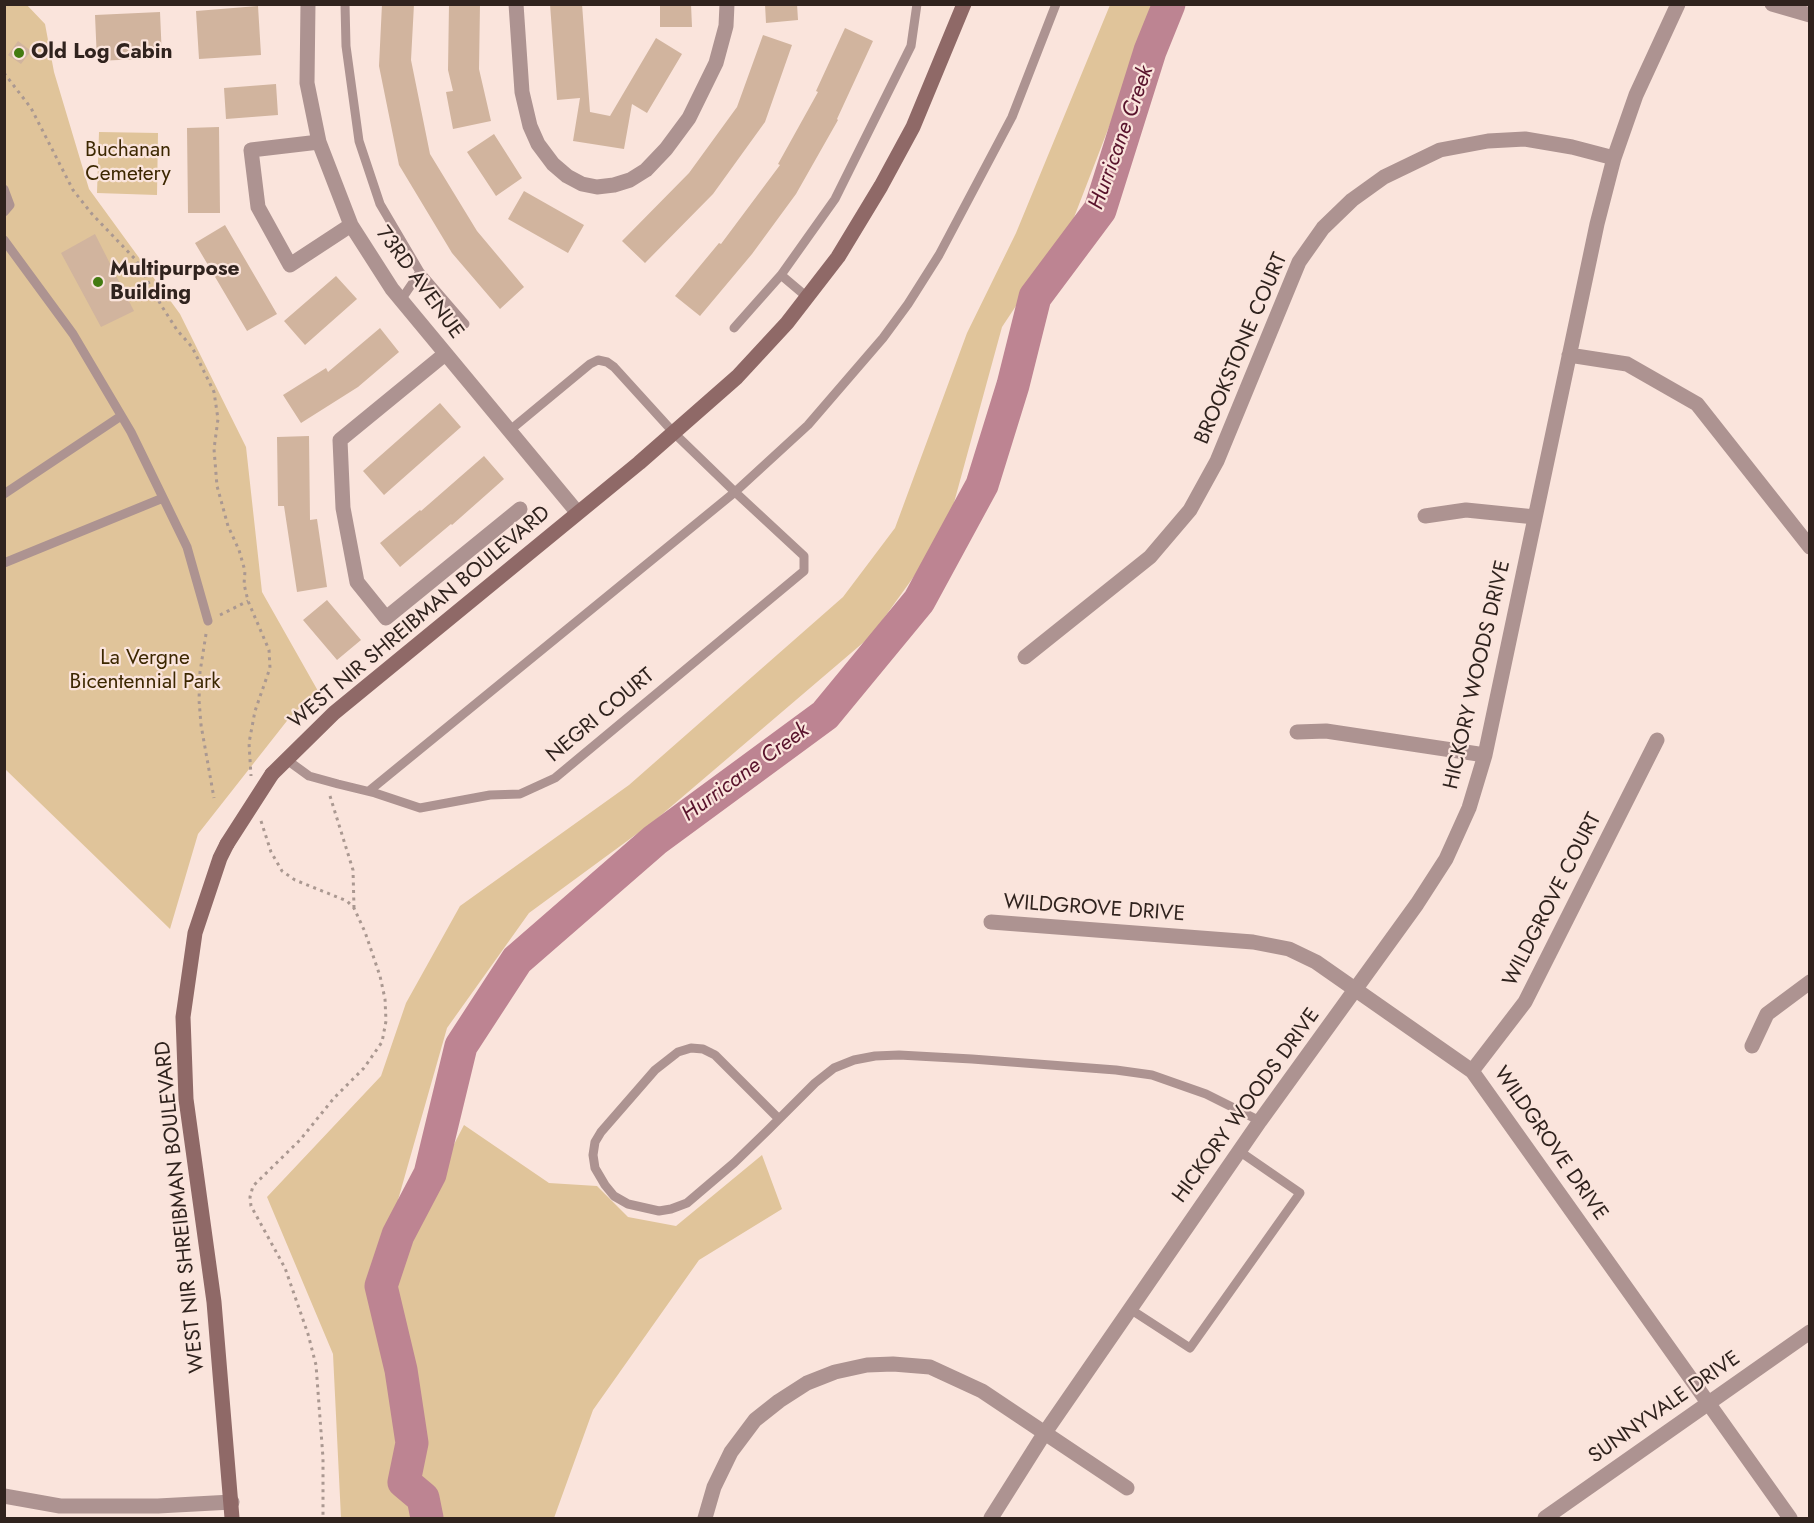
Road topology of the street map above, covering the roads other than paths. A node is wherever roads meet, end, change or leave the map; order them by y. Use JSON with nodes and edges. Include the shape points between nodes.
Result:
{"nodes":[{"id":1,"x":308,"y":4,"type":"edge"},
{"id":2,"x":345,"y":4,"type":"edge"},
{"id":3,"x":516,"y":4,"type":"edge"},
{"id":4,"x":727,"y":4,"type":"edge"},
{"id":5,"x":917,"y":4,"type":"edge"},
{"id":6,"x":964,"y":4,"type":"edge"},
{"id":7,"x":1056,"y":4,"type":"edge"},
{"id":8,"x":1677,"y":4,"type":"edge"},
{"id":9,"x":1772,"y":4,"type":"edge"},
{"id":10,"x":1809,"y":15,"type":"edge"},
{"id":11,"x":319,"y":142,"type":"junction"},
{"id":12,"x":1614,"y":158,"type":"junction"},
{"id":13,"x":4,"y":189,"type":"edge"},
{"id":14,"x":4,"y":212,"type":"edge"},
{"id":15,"x":351,"y":225,"type":"junction"},
{"id":16,"x":4,"y":240,"type":"edge"},
{"id":17,"x":420,"y":272,"type":"junction"},
{"id":18,"x":781,"y":275,"type":"junction"},
{"id":19,"x":807,"y":297,"type":"junction"},
{"id":20,"x":401,"y":300,"type":"junction"},
{"id":21,"x":465,"y":324,"type":"dead end"},
{"id":22,"x":734,"y":328,"type":"dead end"},
{"id":23,"x":444,"y":354,"type":"junction"},
{"id":24,"x":1569,"y":355,"type":"junction"},
{"id":25,"x":121,"y":416,"type":"junction"},
{"id":26,"x":509,"y":431,"type":"junction"},
{"id":27,"x":674,"y":433,"type":"junction"},
{"id":28,"x":735,"y":492,"type":"junction"},
{"id":29,"x":4,"y":494,"type":"edge"},
{"id":30,"x":163,"y":498,"type":"junction"},
{"id":31,"x":520,"y":509,"type":"dead end"},
{"id":32,"x":577,"y":513,"type":"junction"},
{"id":33,"x":1425,"y":516,"type":"dead end"},
{"id":34,"x":1535,"y":517,"type":"junction"},
{"id":35,"x":1809,"y":547,"type":"edge"},
{"id":36,"x":4,"y":563,"type":"edge"},
{"id":37,"x":208,"y":621,"type":"road end"},
{"id":38,"x":1025,"y":657,"type":"dead end"},
{"id":39,"x":1297,"y":732,"type":"dead end"},
{"id":40,"x":1657,"y":740,"type":"dead end"},
{"id":41,"x":1485,"y":756,"type":"junction"},
{"id":42,"x":287,"y":760,"type":"junction"},
{"id":43,"x":369,"y":791,"type":"junction"},
{"id":44,"x":991,"y":922,"type":"dead end"},
{"id":45,"x":1809,"y":982,"type":"edge"},
{"id":46,"x":1356,"y":989,"type":"junction"},
{"id":47,"x":1752,"y":1046,"type":"dead end"},
{"id":48,"x":1472,"y":1071,"type":"junction"},
{"id":49,"x":779,"y":1119,"type":"junction"},
{"id":50,"x":1260,"y":1121,"type":"junction"},
{"id":51,"x":1239,"y":1151,"type":"junction"},
{"id":52,"x":1130,"y":1309,"type":"junction"},
{"id":53,"x":1809,"y":1332,"type":"edge"},
{"id":54,"x":1708,"y":1402,"type":"junction"},
{"id":55,"x":1044,"y":1434,"type":"junction"},
{"id":56,"x":1127,"y":1488,"type":"dead end"},
{"id":57,"x":4,"y":1496,"type":"edge"},
{"id":58,"x":232,"y":1502,"type":"junction"},
{"id":59,"x":232,"y":1518,"type":"edge"},
{"id":60,"x":705,"y":1518,"type":"edge"},
{"id":61,"x":991,"y":1518,"type":"edge"},
{"id":62,"x":1545,"y":1518,"type":"edge"},
{"id":63,"x":1790,"y":1518,"type":"edge"}],
"edges":[{"from":1,"to":11,"type":"street","name":"73RD AVENUE","via":[[308,83]]},
{"from":2,"to":17,"type":"lane","via":[[358,141],[380,204]]},
{"from":3,"to":4,"type":"street","via":[[522,92],[530,126],[553,164],[567,176],[597,187],[630,180],[646,170],[689,118],[716,63],[726,26]]},
{"from":5,"to":18,"type":"lane","via":[[911,46],[835,199]]},
{"from":6,"to":19,"type":"main road","name":"WEST NIR SHREIBMAN BOULEVARD","via":[[913,127],[837,257]]},
{"from":7,"to":28,"type":"lane","via":[[1012,117],[939,255],[908,304],[808,425]]},
{"from":8,"to":12,"type":"street","name":"HICKORY WOODS DRIVE","via":[[1636,95]]},
{"from":9,"to":10,"type":"street"},
{"from":11,"to":15,"type":"street","name":"73RD AVENUE"},
{"from":11,"to":15,"type":"street","via":[[251,150],[258,207],[290,265]]},
{"from":12,"to":24,"type":"street","name":"HICKORY WOODS DRIVE"},
{"from":12,"to":38,"type":"street","name":"BROOKSTONE COURT","via":[[1526,139],[1488,141],[1440,150],[1384,177],[1352,200],[1323,228],[1299,262],[1217,461],[1190,510],[1150,557]]},
{"from":13,"to":14,"type":"lane","via":[[10,205]]},
{"from":15,"to":20,"type":"street","name":"73RD AVENUE"},
{"from":16,"to":25,"type":"lane","via":[[73,334]]},
{"from":17,"to":20,"type":"lane"},
{"from":17,"to":21,"type":"lane"},
{"from":18,"to":19,"type":"lane"},
{"from":18,"to":22,"type":"lane"},
{"from":19,"to":27,"type":"main road","name":"WEST NIR SHREIBMAN BOULEVARD","via":[[737,377]]},
{"from":20,"to":23,"type":"street","name":"73RD AVENUE"},
{"from":23,"to":26,"type":"street","name":"73RD AVENUE"},
{"from":23,"to":31,"type":"street","via":[[340,440],[343,508],[357,582],[387,618]]},
{"from":24,"to":34,"type":"street","name":"HICKORY WOODS DRIVE"},
{"from":24,"to":35,"type":"street","via":[[1627,364],[1697,404]]},
{"from":25,"to":29,"type":"lane"},
{"from":25,"to":30,"type":"lane"},
{"from":26,"to":27,"type":"lane","via":[[598,360],[614,367]]},
{"from":26,"to":32,"type":"street","name":"73RD AVENUE"},
{"from":27,"to":28,"type":"lane"},
{"from":27,"to":32,"type":"main road","name":"WEST NIR SHREIBMAN BOULEVARD"},
{"from":28,"to":43,"type":"lane"},
{"from":28,"to":43,"type":"lane","name":"NEGRI COURT","via":[[804,556],[804,571],[555,778],[520,794],[490,795],[420,808]]},
{"from":30,"to":36,"type":"lane"},
{"from":30,"to":37,"type":"lane","via":[[187,547]]},
{"from":32,"to":42,"type":"main road","name":"WEST NIR SHREIBMAN BOULEVARD","via":[[334,713]]},
{"from":33,"to":34,"type":"street","via":[[1466,510]]},
{"from":34,"to":41,"type":"street","name":"HICKORY WOODS DRIVE"},
{"from":39,"to":41,"type":"street","via":[[1326,731]]},
{"from":40,"to":48,"type":"street","name":"WILDGROVE COURT","via":[[1525,1002]]},
{"from":41,"to":46,"type":"street","name":"HICKORY WOODS DRIVE","via":[[1469,808],[1446,859]]},
{"from":42,"to":43,"type":"lane","name":"NEGRI COURT","via":[[309,776]]},
{"from":42,"to":58,"type":"main road","name":"WEST NIR SHREIBMAN BOULEVARD","bridge":true,"via":[[272,774],[220,858],[195,933],[183,1017],[186,1099],[214,1302]]},
{"from":44,"to":46,"type":"street","name":"WILDGROVE DRIVE","via":[[1253,942],[1289,949]]},
{"from":45,"to":47,"type":"street","via":[[1767,1014]]},
{"from":46,"to":48,"type":"street","name":"WILDGROVE DRIVE"},
{"from":46,"to":50,"type":"street","name":"HICKORY WOODS DRIVE"},
{"from":48,"to":54,"type":"street","name":"WILDGROVE DRIVE"},
{"from":49,"to":49,"type":"lane","via":[[687,1203],[671,1209],[659,1211],[628,1204],[614,1196],[595,1168],[595,1142],[601,1132],[655,1070],[691,1047],[715,1055]]},
{"from":49,"to":50,"type":"lane","via":[[834,1068],[854,1060],[899,1055],[1152,1075],[1206,1094]]},
{"from":50,"to":51,"type":"street","name":"HICKORY WOODS DRIVE"},
{"from":51,"to":52,"type":"street","name":"HICKORY WOODS DRIVE"},
{"from":51,"to":52,"type":"lane","via":[[1300,1193],[1190,1348]]},
{"from":52,"to":55,"type":"street","name":"HICKORY WOODS DRIVE"},
{"from":53,"to":54,"type":"street","name":"SUNNYVALE DRIVE"},
{"from":54,"to":62,"type":"street","name":"SUNNYVALE DRIVE"},
{"from":54,"to":63,"type":"street","name":"WILDGROVE DRIVE"},
{"from":55,"to":56,"type":"street"},
{"from":55,"to":60,"type":"street","via":[[982,1391],[930,1367],[867,1365],[835,1372],[807,1383],[755,1420],[731,1452]]},
{"from":55,"to":61,"type":"street","name":"HICKORY WOODS DRIVE"},
{"from":57,"to":58,"type":"street","via":[[60,1506]]},
{"from":58,"to":59,"type":"main road","name":"WEST NIR SHREIBMAN BOULEVARD"}]}
